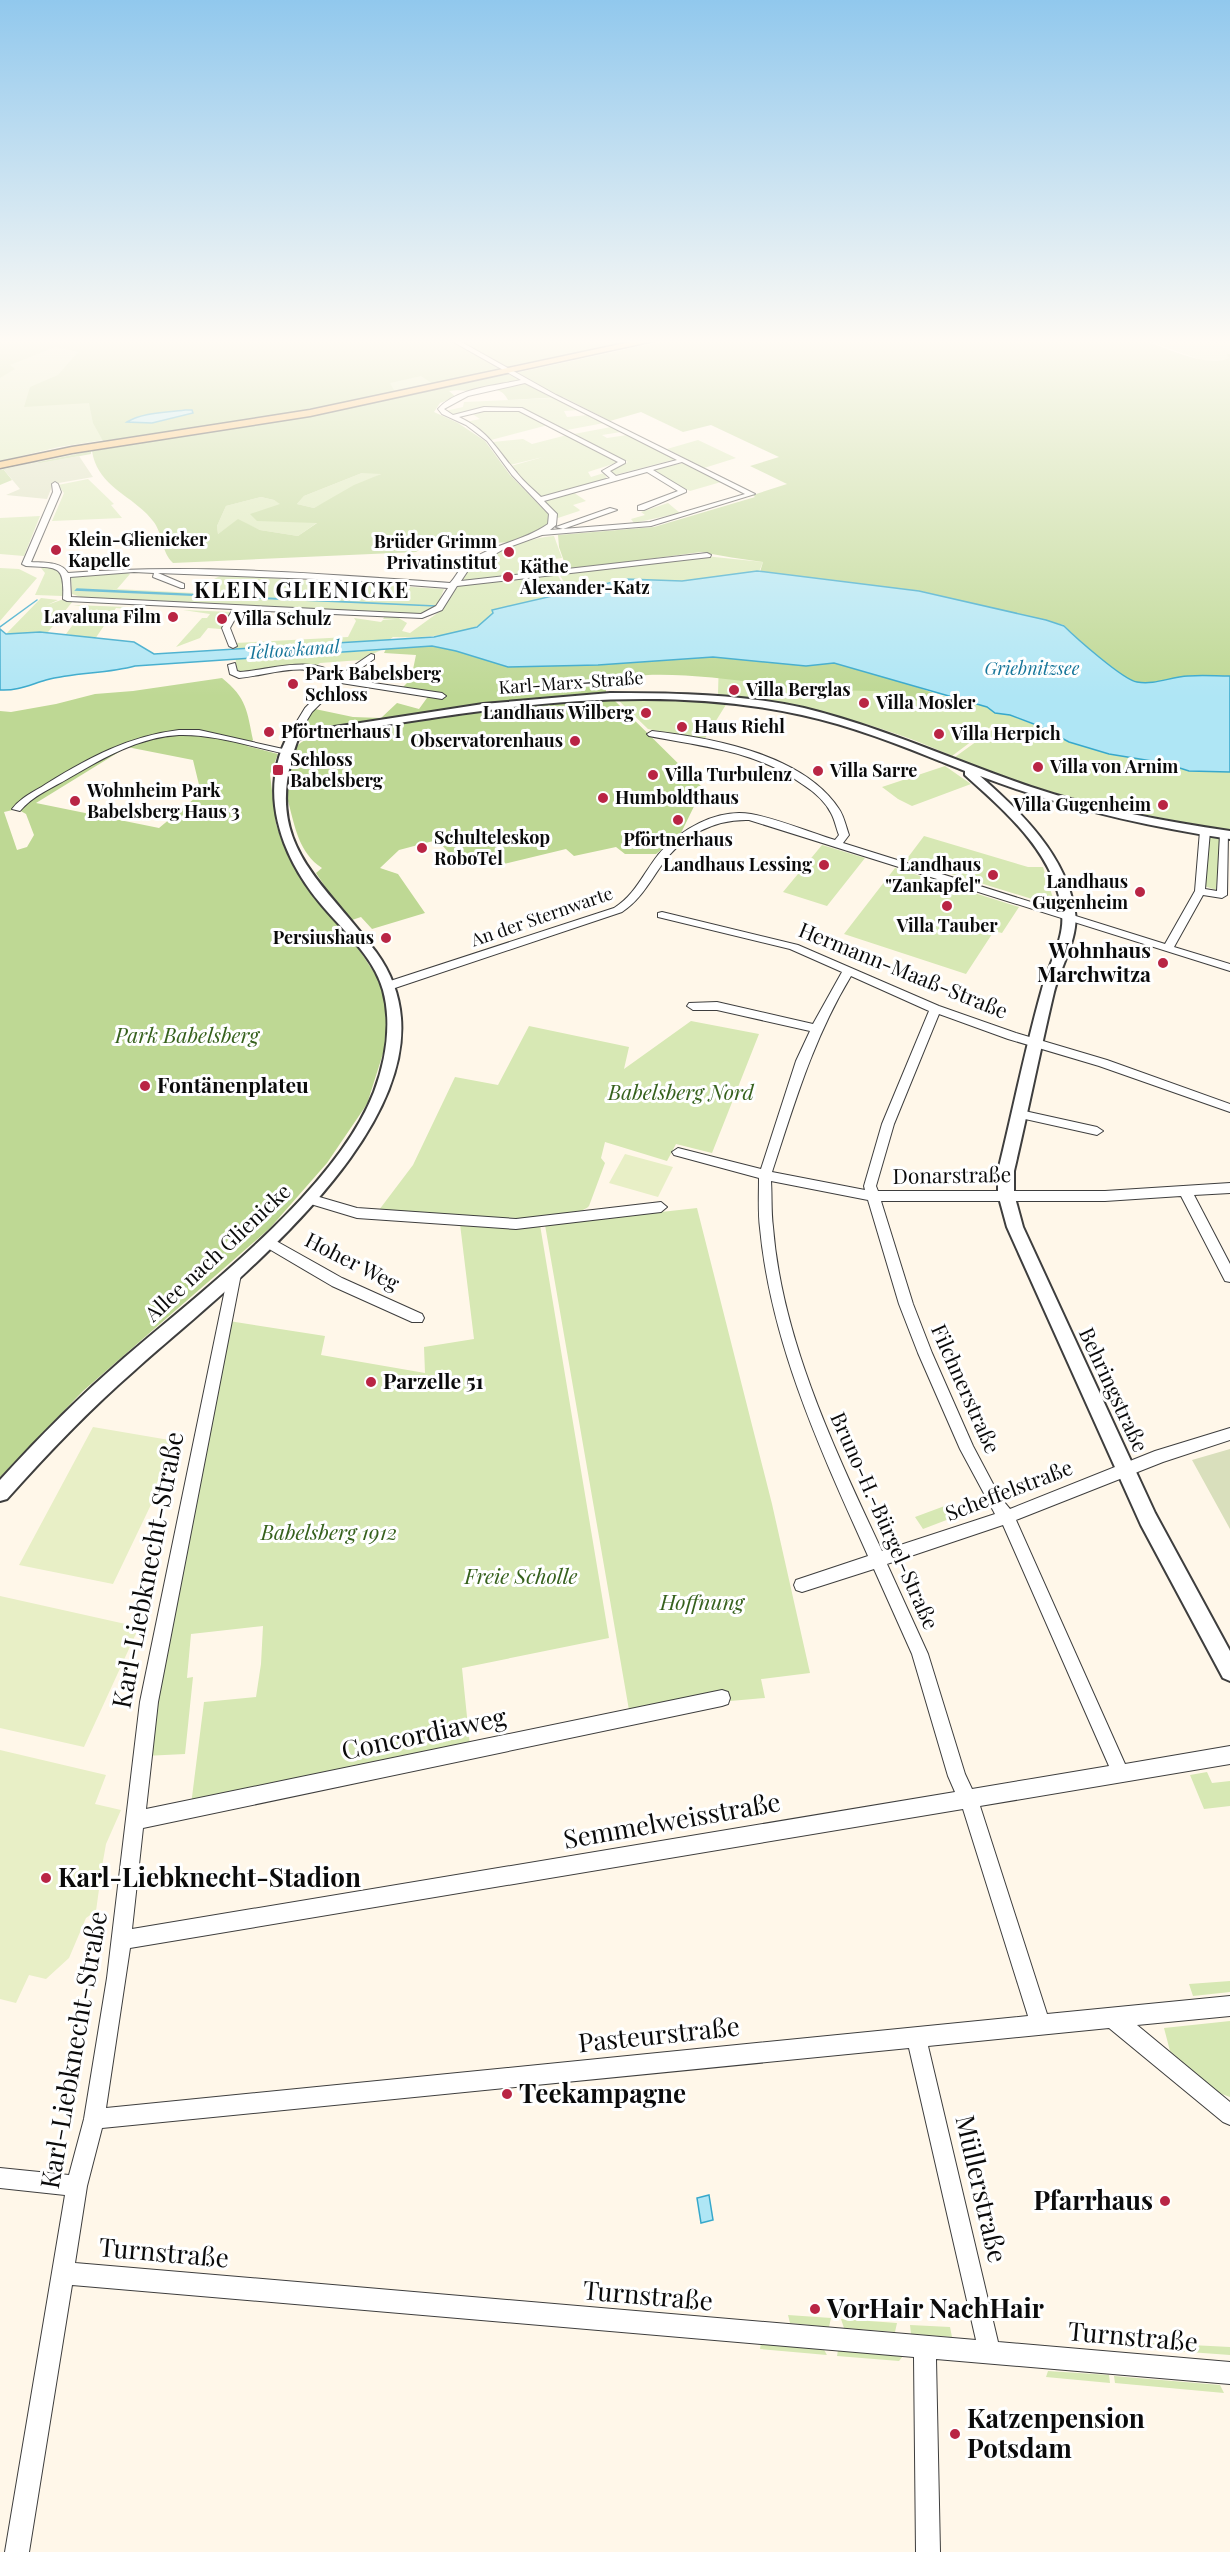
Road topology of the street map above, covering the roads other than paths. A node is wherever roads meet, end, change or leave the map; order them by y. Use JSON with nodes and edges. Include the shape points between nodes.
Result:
{"nodes":[{"id":1,"x":33,"y":458,"type":"edge"},
{"id":2,"x":502,"y":458,"type":"edge"},
{"id":3,"x":615,"y":458,"type":"edge"},
{"id":4,"x":679,"y":458,"type":"edge"},
{"id":5,"x":683,"y":460,"type":"junction"},
{"id":6,"x":0,"y":465,"type":"edge"},
{"id":7,"x":648,"y":470,"type":"junction"},
{"id":8,"x":615,"y":479,"type":"junction"},
{"id":9,"x":55,"y":484,"type":"dead end"},
{"id":10,"x":539,"y":500,"type":"junction"},
{"id":11,"x":641,"y":508,"type":"dead end"},
{"id":12,"x":613,"y":510,"type":"dead end"},
{"id":13,"x":541,"y":533,"type":"junction"},
{"id":14,"x":707,"y":555,"type":"dead end"},
{"id":15,"x":149,"y":571,"type":"junction"},
{"id":16,"x":66,"y":575,"type":"junction"},
{"id":17,"x":453,"y":585,"type":"junction"},
{"id":18,"x":181,"y":586,"type":"dead end"},
{"id":19,"x":238,"y":608,"type":"junction"},
{"id":20,"x":233,"y":646,"type":"dead end"},
{"id":21,"x":371,"y":657,"type":"dead end"},
{"id":22,"x":232,"y":664,"type":"dead end"},
{"id":23,"x":338,"y":679,"type":"junction"},
{"id":24,"x":442,"y":696,"type":"dead end"},
{"id":25,"x":652,"y":734,"type":"dead end"},
{"id":26,"x":293,"y":736,"type":"junction"},
{"id":27,"x":287,"y":751,"type":"junction"},
{"id":28,"x":958,"y":765,"type":"junction"},
{"id":29,"x":17,"y":809,"type":"dead end"},
{"id":30,"x":1205,"y":831,"type":"junction"},
{"id":31,"x":1228,"y":835,"type":"edge"},
{"id":32,"x":837,"y":844,"type":"junction"},
{"id":33,"x":1200,"y":891,"type":"junction"},
{"id":34,"x":662,"y":915,"type":"dead end"},
{"id":35,"x":1069,"y":917,"type":"junction"},
{"id":36,"x":1168,"y":948,"type":"junction"},
{"id":37,"x":1230,"y":968,"type":"edge"},
{"id":38,"x":849,"y":970,"type":"junction"},
{"id":39,"x":388,"y":986,"type":"junction"},
{"id":40,"x":693,"y":1006,"type":"dead end"},
{"id":41,"x":935,"y":1009,"type":"junction"},
{"id":42,"x":816,"y":1029,"type":"junction"},
{"id":43,"x":1036,"y":1043,"type":"junction"},
{"id":44,"x":1230,"y":1108,"type":"edge"},
{"id":45,"x":1020,"y":1114,"type":"junction"},
{"id":46,"x":1097,"y":1131,"type":"dead end"},
{"id":47,"x":678,"y":1152,"type":"dead end"},
{"id":48,"x":765,"y":1175,"type":"junction"},
{"id":49,"x":1230,"y":1188,"type":"edge"},
{"id":50,"x":1185,"y":1191,"type":"junction"},
{"id":51,"x":1006,"y":1194,"type":"junction"},
{"id":52,"x":873,"y":1196,"type":"junction"},
{"id":53,"x":309,"y":1199,"type":"junction"},
{"id":54,"x":661,"y":1207,"type":"dead end"},
{"id":55,"x":269,"y":1242,"type":"junction"},
{"id":56,"x":234,"y":1274,"type":"junction"},
{"id":57,"x":1230,"y":1277,"type":"edge"},
{"id":58,"x":417,"y":1318,"type":"dead end"},
{"id":59,"x":1230,"y":1434,"type":"edge"},
{"id":60,"x":1126,"y":1469,"type":"junction"},
{"id":61,"x":0,"y":1493,"type":"edge"},
{"id":62,"x":1007,"y":1517,"type":"junction"},
{"id":63,"x":879,"y":1560,"type":"junction"},
{"id":64,"x":802,"y":1585,"type":"dead end"},
{"id":65,"x":1230,"y":1671,"type":"edge"},
{"id":66,"x":722,"y":1698,"type":"dead end"},
{"id":67,"x":1230,"y":1755,"type":"edge"},
{"id":68,"x":1120,"y":1772,"type":"junction"},
{"id":69,"x":967,"y":1797,"type":"junction"},
{"id":70,"x":137,"y":1820,"type":"junction"},
{"id":71,"x":122,"y":1940,"type":"junction"},
{"id":72,"x":1230,"y":2006,"type":"edge"},
{"id":73,"x":1113,"y":2018,"type":"junction"},
{"id":74,"x":1040,"y":2025,"type":"junction"},
{"id":75,"x":916,"y":2037,"type":"junction"},
{"id":76,"x":1230,"y":2115,"type":"edge"},
{"id":77,"x":94,"y":2119,"type":"junction"},
{"id":78,"x":0,"y":2178,"type":"edge"},
{"id":79,"x":77,"y":2186,"type":"junction"},
{"id":80,"x":62,"y":2273,"type":"junction"},
{"id":81,"x":925,"y":2349,"type":"junction"},
{"id":82,"x":990,"y":2354,"type":"junction"},
{"id":83,"x":1230,"y":2373,"type":"edge"},
{"id":84,"x":17,"y":2552,"type":"edge"},
{"id":85,"x":928,"y":2552,"type":"edge"}],
"edges":[{"from":1,"to":6,"type":"main road"},
{"from":2,"to":10,"type":"street"},
{"from":3,"to":8,"type":"street","via":[[622,462],[605,471]]},
{"from":4,"to":5,"type":"street"},
{"from":5,"to":7,"type":"street"},
{"from":5,"to":13,"type":"street","via":[[751,494],[651,524]]},
{"from":7,"to":8,"type":"street"},
{"from":7,"to":11,"type":"street","via":[[684,491]]},
{"from":8,"to":10,"type":"street"},
{"from":9,"to":16,"type":"street","via":[[57,492],[26,564],[55,566]]},
{"from":10,"to":13,"type":"street","via":[[555,518]]},
{"from":12,"to":13,"type":"street"},
{"from":13,"to":17,"type":"street","via":[[478,558],[462,570]]},
{"from":14,"to":17,"type":"street"},
{"from":15,"to":16,"type":"street"},
{"from":15,"to":17,"type":"street"},
{"from":15,"to":18,"type":"street"},
{"from":16,"to":19,"type":"street","via":[[67,599]]},
{"from":17,"to":19,"type":"street","via":[[439,608],[422,616]]},
{"from":19,"to":20,"type":"street","via":[[226,628]]},
{"from":21,"to":23,"type":"street","name":"Allee nach Glienicke"},
{"from":22,"to":23,"type":"street","via":[[233,672],[239,675],[311,667],[329,671]]},
{"from":23,"to":24,"type":"street"},
{"from":23,"to":26,"type":"street","name":"Allee nach Glienicke","via":[[311,704]]},
{"from":25,"to":32,"type":"street","via":[[738,751],[804,780],[822,794],[838,816],[844,835]]},
{"from":26,"to":27,"type":"street","name":"Allee nach Glienicke"},
{"from":26,"to":28,"type":"street","name":"Karl-Marx-Straße","via":[[556,698],[676,695],[764,704],[835,719],[899,739]]},
{"from":27,"to":29,"type":"street","via":[[184,731],[137,740],[108,752]]},
{"from":27,"to":39,"type":"street","name":"Allee nach Glienicke","via":[[279,782],[285,832],[307,877],[359,937]]},
{"from":28,"to":30,"type":"street","name":"Karl-Marx-Straße","via":[[1098,812]]},
{"from":28,"to":35,"type":"street","via":[[1000,800],[1038,843],[1059,883]]},
{"from":30,"to":31,"type":"street","name":"Karl-Marx-Straße"},
{"from":30,"to":33,"type":"street"},
{"from":31,"to":33,"type":"street","via":[[1222,895]]},
{"from":32,"to":35,"type":"street","name":"An der Sternwarte"},
{"from":32,"to":39,"type":"street","name":"An der Sternwarte","via":[[743,816],[711,822],[679,840],[661,858],[635,899],[618,910]]},
{"from":33,"to":36,"type":"street"},
{"from":34,"to":38,"type":"street","name":"Hermann-Maaß-Straße","via":[[794,946]]},
{"from":35,"to":36,"type":"street","name":"An der Sternwarte"},
{"from":35,"to":43,"type":"street","name":"Behringstraße"},
{"from":36,"to":37,"type":"street","name":"An der Sternwarte"},
{"from":38,"to":41,"type":"street","name":"Hermann-Maaß-Straße"},
{"from":38,"to":42,"type":"street","name":"Bruno-H.-Bürgel-Straße"},
{"from":39,"to":53,"type":"street","name":"Allee nach Glienicke","via":[[394,1037],[375,1106],[348,1150]]},
{"from":40,"to":42,"type":"street","via":[[717,1006]]},
{"from":41,"to":43,"type":"street","name":"Hermann-Maaß-Straße"},
{"from":41,"to":52,"type":"street","name":"Filchnerstraße","via":[[888,1124],[870,1186]]},
{"from":42,"to":48,"type":"street","name":"Bruno-H.-Bürgel-Straße"},
{"from":43,"to":44,"type":"street","name":"Hermann-Maaß-Straße"},
{"from":43,"to":45,"type":"street","name":"Behringstraße"},
{"from":45,"to":46,"type":"street"},
{"from":45,"to":51,"type":"street","name":"Behringstraße","via":[[1006,1171]]},
{"from":47,"to":48,"type":"street","name":"Donarstraße"},
{"from":48,"to":52,"type":"street","name":"Donarstraße"},
{"from":48,"to":63,"type":"street","name":"Bruno-H.-Bürgel-Straße","via":[[766,1227],[775,1286],[799,1374],[821,1434]]},
{"from":49,"to":50,"type":"street","name":"Donarstraße"},
{"from":50,"to":51,"type":"street","name":"Donarstraße","via":[[1105,1196]]},
{"from":50,"to":57,"type":"street"},
{"from":51,"to":52,"type":"street","name":"Donarstraße"},
{"from":51,"to":60,"type":"street","name":"Behringstraße","via":[[1015,1227]]},
{"from":52,"to":62,"type":"street","name":"Filchnerstraße","via":[[925,1353],[967,1449]]},
{"from":53,"to":54,"type":"street","via":[[357,1213],[516,1224]]},
{"from":53,"to":55,"type":"street","name":"Allee nach Glienicke"},
{"from":55,"to":56,"type":"street","name":"Allee nach Glienicke"},
{"from":55,"to":58,"type":"street","name":"Hoher Weg","via":[[337,1282]]},
{"from":56,"to":61,"type":"street","name":"Allee nach Glienicke","via":[[57,1429]]},
{"from":56,"to":70,"type":"street","name":"Karl-Liebknecht-Straße","via":[[149,1702],[138,1780]]},
{"from":59,"to":60,"type":"street","name":"Scheffelstraße"},
{"from":60,"to":62,"type":"street","name":"Scheffelstraße"},
{"from":60,"to":65,"type":"street","name":"Behringstraße","via":[[1148,1519]]},
{"from":62,"to":63,"type":"street","name":"Scheffelstraße"},
{"from":62,"to":68,"type":"street","name":"Filchnerstraße"},
{"from":63,"to":64,"type":"street","name":"Scheffelstraße"},
{"from":63,"to":69,"type":"street","name":"Bruno-H.-Bürgel-Straße","via":[[920,1654]]},
{"from":66,"to":70,"type":"street","name":"Concordiaweg"},
{"from":67,"to":68,"type":"street","name":"Semmelweisstraße"},
{"from":68,"to":69,"type":"street","name":"Semmelweisstraße"},
{"from":69,"to":71,"type":"street","name":"Semmelweisstraße"},
{"from":69,"to":74,"type":"street","name":"Bruno-H.-Bürgel-Straße"},
{"from":70,"to":71,"type":"street","name":"Karl-Liebknecht-Straße"},
{"from":71,"to":77,"type":"street","name":"Karl-Liebknecht-Straße"},
{"from":72,"to":73,"type":"street","name":"Pasteurstraße"},
{"from":73,"to":74,"type":"street","name":"Pasteurstraße"},
{"from":73,"to":76,"type":"street"},
{"from":74,"to":75,"type":"street","name":"Pasteurstraße"},
{"from":75,"to":77,"type":"street","name":"Pasteurstraße"},
{"from":75,"to":82,"type":"street","name":"Müllerstraße"},
{"from":77,"to":79,"type":"street","name":"Karl-Liebknecht-Straße"},
{"from":78,"to":79,"type":"street"},
{"from":79,"to":80,"type":"street","name":"Karl-Liebknecht-Straße"},
{"from":80,"to":81,"type":"street","name":"Turnstraße"},
{"from":80,"to":84,"type":"street","name":"Karl-Liebknecht-Straße"},
{"from":81,"to":82,"type":"street","name":"Turnstraße"},
{"from":81,"to":85,"type":"street"},
{"from":82,"to":83,"type":"street","name":"Turnstraße"}]}
